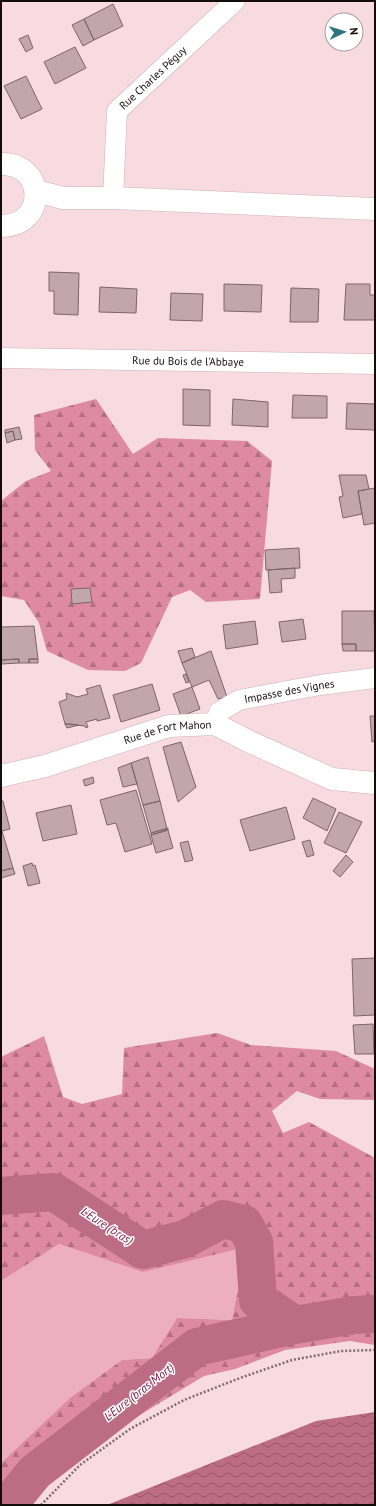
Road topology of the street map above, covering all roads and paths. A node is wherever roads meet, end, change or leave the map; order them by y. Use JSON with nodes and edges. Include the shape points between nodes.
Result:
{"nodes":[{"id":1,"x":235,"y":1,"type":"edge"},
{"id":2,"x":1,"y":164,"type":"edge"},
{"id":3,"x":36,"y":191,"type":"junction"},
{"id":4,"x":113,"y":198,"type":"junction"},
{"id":5,"x":375,"y":209,"type":"edge"},
{"id":6,"x":1,"y":226,"type":"edge"},
{"id":7,"x":1,"y":358,"type":"edge"},
{"id":8,"x":375,"y":364,"type":"edge"},
{"id":9,"x":375,"y":678,"type":"edge"},
{"id":10,"x":215,"y":724,"type":"junction"},
{"id":11,"x":1,"y":776,"type":"edge"},
{"id":12,"x":375,"y":783,"type":"edge"},
{"id":13,"x":375,"y":1350,"type":"edge"},
{"id":14,"x":41,"y":1505,"type":"edge"}],
"edges":[{"from":1,"to":4,"type":"street","name":"Rue Charles Péguy","via":[[117,111]]},
{"from":2,"to":3,"type":"street","via":[[19,167],[27,173]]},
{"from":3,"to":4,"type":"street","via":[[63,198]]},
{"from":3,"to":6,"type":"street","via":[[36,200],[27,218],[9,226]]},
{"from":4,"to":5,"type":"street"},
{"from":7,"to":8,"type":"street","name":"Rue du Bois de l'Abbaye"},
{"from":9,"to":10,"type":"street","name":"Impasse des Vignes","via":[[239,700],[219,712]]},
{"from":10,"to":11,"type":"street","name":"Rue de Fort Mahon","via":[[169,726],[45,766]]},
{"from":10,"to":12,"type":"street","name":"Rue de Fort Mahon","via":[[332,779]]},
{"from":13,"to":14,"type":"path","via":[[341,1351],[292,1360],[184,1400],[130,1429],[80,1465]]}]}
